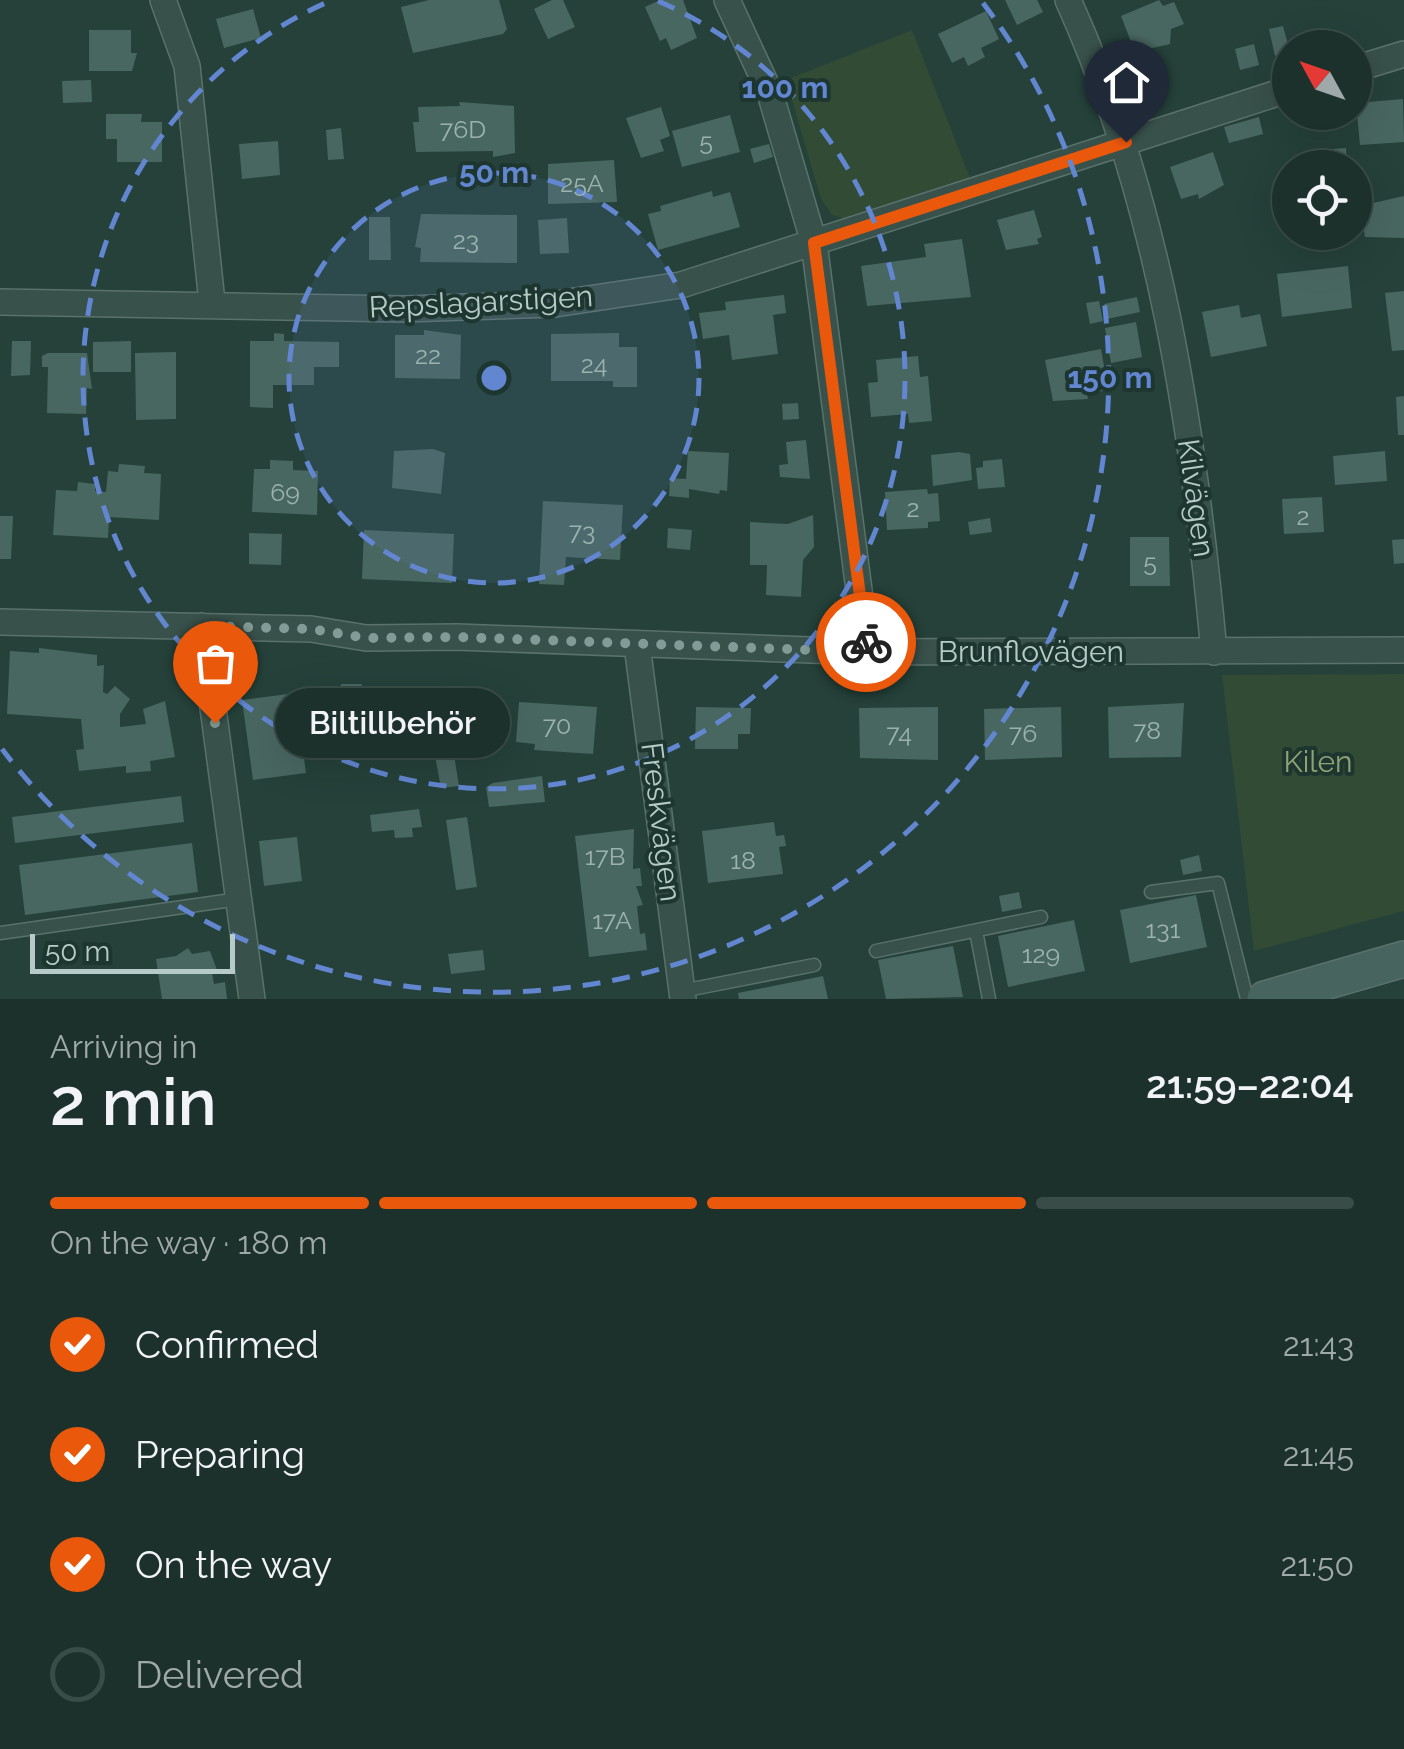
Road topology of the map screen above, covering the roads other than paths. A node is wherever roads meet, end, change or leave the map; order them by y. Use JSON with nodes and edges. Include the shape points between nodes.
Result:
{"nodes":[{"id":1,"x":163,"y":0,"type":"edge"},
{"id":2,"x":728,"y":0,"type":"edge"},
{"id":3,"x":1068,"y":0,"type":"edge"},
{"id":4,"x":1404,"y":54,"type":"edge"},
{"id":5,"x":1372,"y":64,"type":"edge"},
{"id":6,"x":1272,"y":95,"type":"edge"},
{"id":7,"x":1126,"y":142,"type":"junction"},
{"id":8,"x":814,"y":243,"type":"junction"},
{"id":9,"x":0,"y":302,"type":"edge"},
{"id":10,"x":212,"y":302,"type":"junction"},
{"id":11,"x":0,"y":622,"type":"edge"},
{"id":12,"x":202,"y":626,"type":"junction"},
{"id":13,"x":637,"y":645,"type":"junction"},
{"id":14,"x":1404,"y":650,"type":"edge"},
{"id":15,"x":867,"y":652,"type":"junction"},
{"id":16,"x":1214,"y":652,"type":"junction"},
{"id":17,"x":1151,"y":892,"type":"dead end"},
{"id":18,"x":239,"y":899,"type":"junction"},
{"id":19,"x":1041,"y":917,"type":"dead end"},
{"id":20,"x":976,"y":931,"type":"junction"},
{"id":21,"x":0,"y":933,"type":"edge"},
{"id":22,"x":876,"y":951,"type":"dead end"},
{"id":23,"x":1404,"y":960,"type":"edge"},
{"id":24,"x":814,"y":965,"type":"dead end"},
{"id":25,"x":682,"y":995,"type":"edge"},
{"id":26,"x":252,"y":999,"type":"edge"},
{"id":27,"x":989,"y":999,"type":"edge"},
{"id":28,"x":1247,"y":999,"type":"edge"},
{"id":29,"x":1265,"y":999,"type":"edge"}],
"edges":[{"from":1,"to":10,"type":"street","via":[[187,66]]},
{"from":2,"to":8,"type":"street","via":[[770,92]]},
{"from":3,"to":7,"type":"street","name":"Kilvägen"},
{"from":4,"to":5,"type":"street"},
{"from":6,"to":7,"type":"street","name":"Repslagarstigen"},
{"from":7,"to":8,"type":"street","name":"Repslagarstigen"},
{"from":7,"to":16,"type":"street","name":"Kilvägen","via":[[1200,512]]},
{"from":8,"to":10,"type":"street","name":"Repslagarstigen","via":[[681,285],[555,304],[405,309]]},
{"from":8,"to":15,"type":"street"},
{"from":9,"to":10,"type":"street","name":"Repslagarstigen"},
{"from":11,"to":12,"type":"street","name":"Brunflovägen"},
{"from":12,"to":13,"type":"street","name":"Brunflovägen"},
{"from":12,"to":18,"type":"street"},
{"from":13,"to":15,"type":"street","name":"Brunflovägen"},
{"from":13,"to":25,"type":"street","name":"Freskvägen"},
{"from":14,"to":16,"type":"street","name":"Brunflovägen"},
{"from":15,"to":16,"type":"street","name":"Brunflovägen"},
{"from":17,"to":28,"type":"lane","via":[[1218,883]]},
{"from":18,"to":21,"type":"lane"},
{"from":18,"to":26,"type":"street"},
{"from":19,"to":20,"type":"lane"},
{"from":20,"to":22,"type":"lane"},
{"from":20,"to":27,"type":"lane"},
{"from":23,"to":29,"type":"main road"},
{"from":24,"to":25,"type":"lane"}]}
